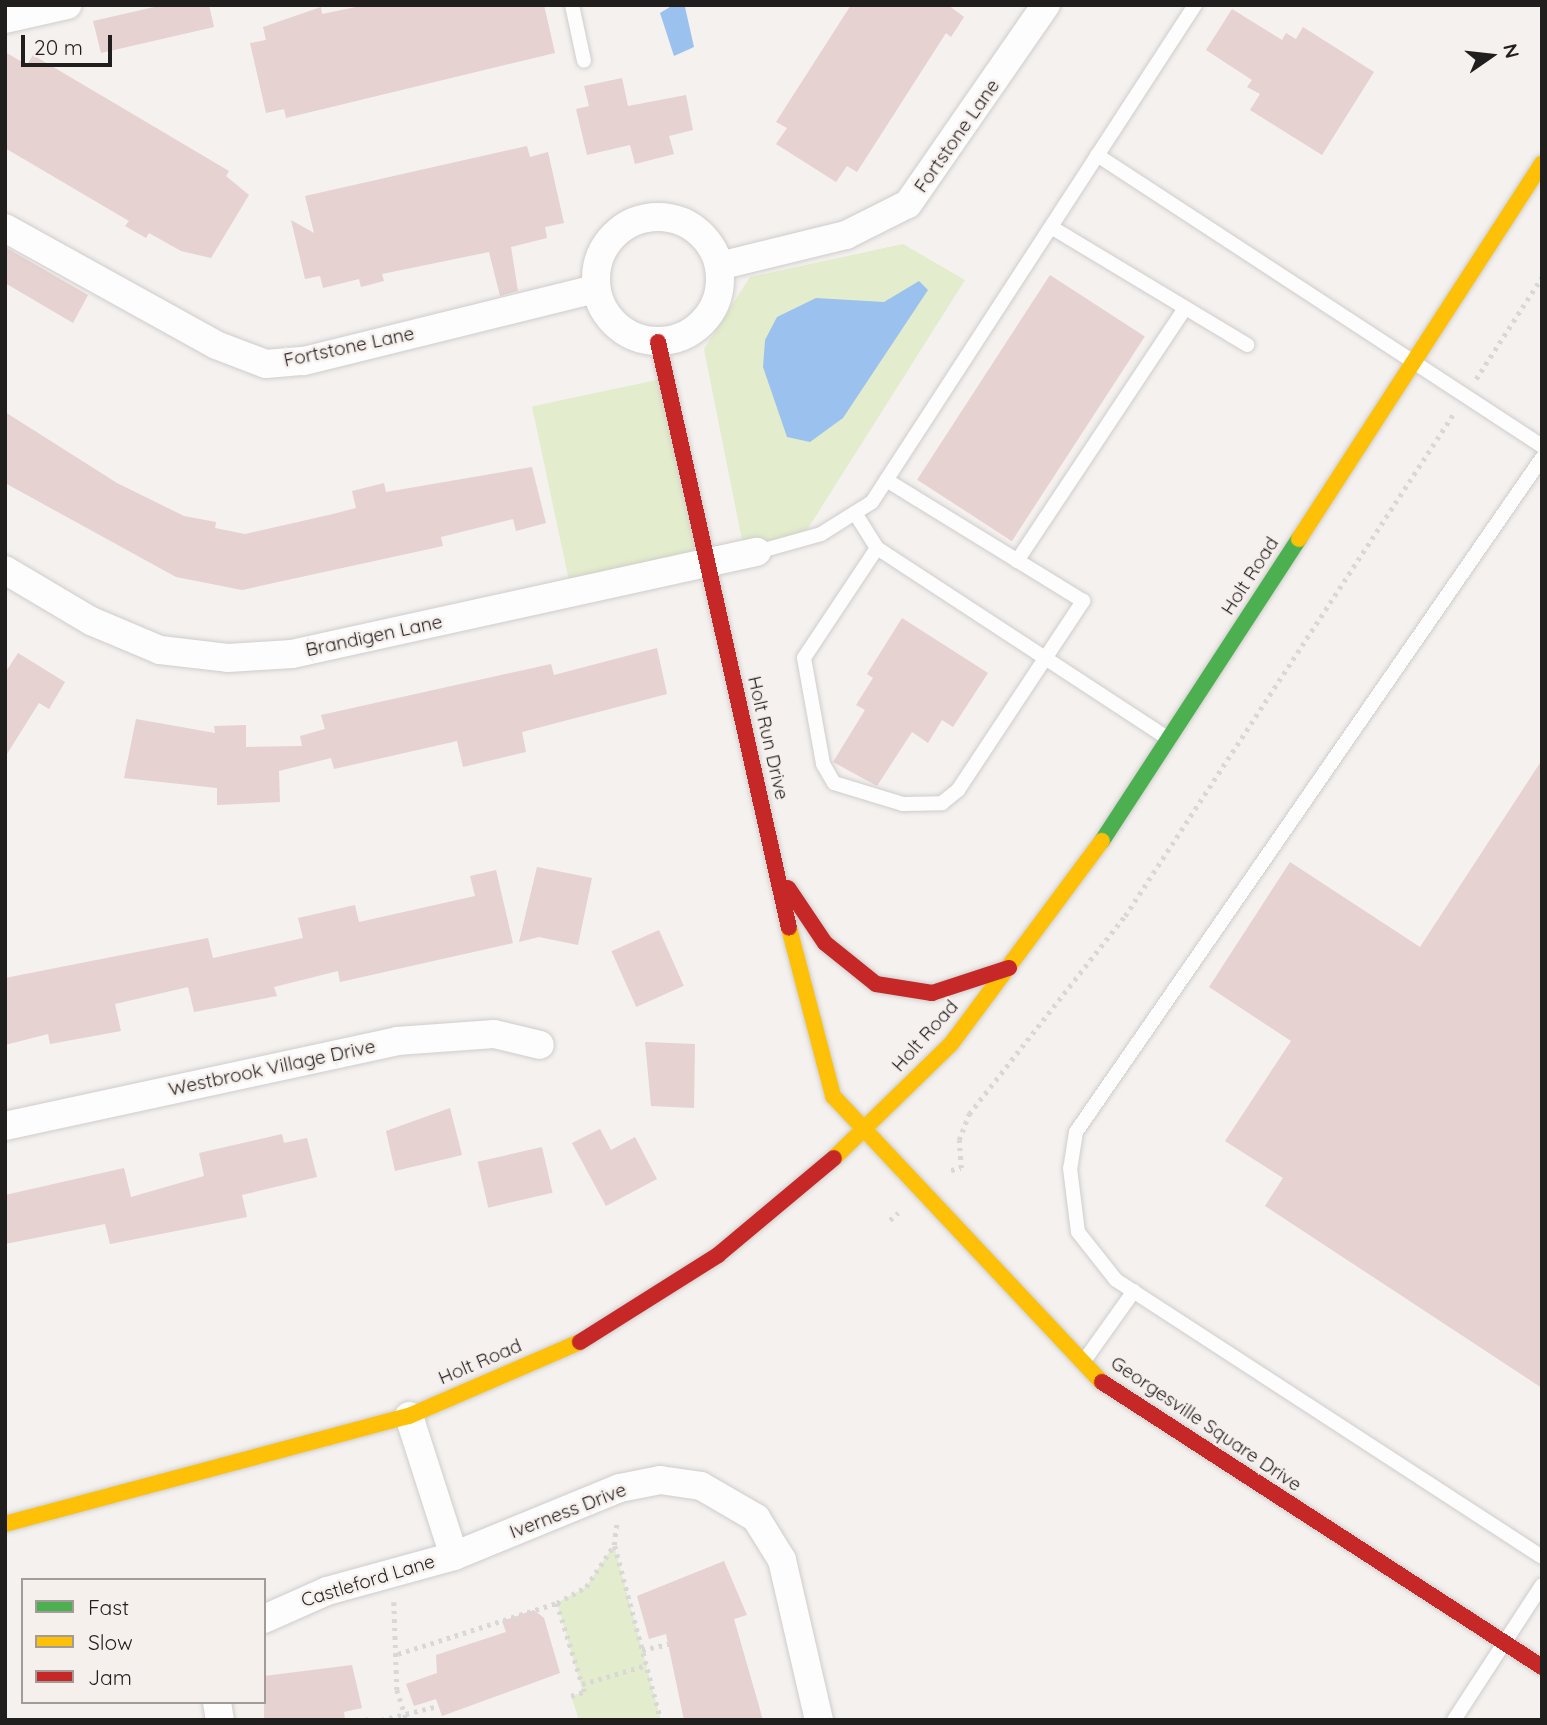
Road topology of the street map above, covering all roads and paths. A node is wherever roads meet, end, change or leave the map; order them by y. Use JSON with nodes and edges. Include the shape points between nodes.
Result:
{"nodes":[{"id":1,"x":67,"y":5,"type":"edge"},
{"id":2,"x":572,"y":5,"type":"edge"},
{"id":3,"x":1046,"y":5,"type":"edge"},
{"id":4,"x":1195,"y":5,"type":"edge"},
{"id":5,"x":5,"y":19,"type":"edge"},
{"id":6,"x":584,"y":61,"type":"dead end"},
{"id":7,"x":1097,"y":155,"type":"junction"},
{"id":8,"x":1542,"y":164,"type":"edge"},
{"id":9,"x":1051,"y":227,"type":"junction"},
{"id":10,"x":5,"y":228,"type":"edge"},
{"id":11,"x":719,"y":266,"type":"junction"},
{"id":12,"x":1542,"y":277,"type":"edge"},
{"id":13,"x":596,"y":289,"type":"junction"},
{"id":14,"x":1185,"y":308,"type":"junction"},
{"id":15,"x":658,"y":342,"type":"junction"},
{"id":16,"x":1247,"y":345,"type":"dead end"},
{"id":17,"x":1413,"y":362,"type":"junction"},
{"id":18,"x":1465,"y":396,"type":"junction"},
{"id":19,"x":1542,"y":446,"type":"edge"},
{"id":20,"x":1542,"y":458,"type":"edge"},
{"id":21,"x":886,"y":480,"type":"junction"},
{"id":22,"x":855,"y":513,"type":"junction"},
{"id":23,"x":877,"y":548,"type":"junction"},
{"id":24,"x":757,"y":552,"type":"joint"},
{"id":25,"x":1017,"y":561,"type":"junction"},
{"id":26,"x":707,"y":563,"type":"junction"},
{"id":27,"x":5,"y":570,"type":"edge"},
{"id":28,"x":1046,"y":657,"type":"junction"},
{"id":29,"x":1169,"y":738,"type":"junction"},
{"id":30,"x":774,"y":862,"type":"junction"},
{"id":31,"x":1009,"y":968,"type":"junction"},
{"id":32,"x":540,"y":1045,"type":"dead end"},
{"id":33,"x":5,"y":1126,"type":"edge"},
{"id":34,"x":863,"y":1131,"type":"junction"},
{"id":35,"x":922,"y":1192,"type":"junction"},
{"id":36,"x":890,"y":1220,"type":"dead end"},
{"id":37,"x":1134,"y":1291,"type":"junction"},
{"id":38,"x":1081,"y":1364,"type":"junction"},
{"id":39,"x":409,"y":1416,"type":"junction"},
{"id":40,"x":620,"y":1488,"type":"junction"},
{"id":41,"x":5,"y":1524,"type":"edge"},
{"id":42,"x":614,"y":1545,"type":"junction"},
{"id":43,"x":454,"y":1556,"type":"junction"},
{"id":44,"x":1542,"y":1557,"type":"edge"},
{"id":45,"x":392,"y":1573,"type":"junction"},
{"id":46,"x":1542,"y":1585,"type":"edge"},
{"id":47,"x":557,"y":1603,"type":"junction"},
{"id":48,"x":266,"y":1618,"type":"edge"},
{"id":49,"x":1504,"y":1643,"type":"junction"},
{"id":50,"x":669,"y":1644,"type":"dead end"},
{"id":51,"x":642,"y":1650,"type":"junction"},
{"id":52,"x":398,"y":1654,"type":"junction"},
{"id":53,"x":647,"y":1665,"type":"junction"},
{"id":54,"x":1542,"y":1667,"type":"edge"},
{"id":55,"x":582,"y":1684,"type":"junction"},
{"id":56,"x":572,"y":1696,"type":"dead end"},
{"id":57,"x":438,"y":1706,"type":"dead end"},
{"id":58,"x":407,"y":1718,"type":"edge"},
{"id":59,"x":376,"y":1719,"type":"edge"},
{"id":60,"x":365,"y":1720,"type":"edge"},
{"id":61,"x":661,"y":1720,"type":"edge"},
{"id":62,"x":819,"y":1720,"type":"edge"},
{"id":63,"x":1454,"y":1720,"type":"edge"}],
"edges":[{"from":1,"to":5,"type":"street"},
{"from":2,"to":6,"type":"lane"},
{"from":3,"to":11,"type":"street","name":"Fortstone Lane","via":[[908,204],[846,235]]},
{"from":4,"to":7,"type":"lane"},
{"from":7,"to":9,"type":"lane"},
{"from":7,"to":17,"type":"lane"},
{"from":8,"to":17,"type":"main road","name":"Holt Road"},
{"from":9,"to":14,"type":"lane"},
{"from":9,"to":21,"type":"lane"},
{"from":10,"to":13,"type":"street","name":"Fortstone Lane","via":[[216,345],[267,364],[304,361]]},
{"from":11,"to":13,"type":"street","via":[[693,226],[646,216],[606,242]]},
{"from":11,"to":15,"type":"street","via":[[719,294],[707,319],[685,336]]},
{"from":12,"to":18,"type":"path"},
{"from":13,"to":15,"type":"street","via":[[617,327]]},
{"from":14,"to":16,"type":"lane"},
{"from":14,"to":25,"type":"lane"},
{"from":15,"to":26,"type":"main road","name":"Holt Run Drive"},
{"from":17,"to":18,"type":"lane"},
{"from":17,"to":29,"type":"main road","name":"Holt Road"},
{"from":18,"to":19,"type":"lane"},
{"from":18,"to":35,"type":"path","via":[[1125,916],[969,1114],[959,1140],[961,1168]]},
{"from":20,"to":37,"type":"lane","via":[[1076,1132],[1070,1168],[1078,1232],[1116,1280]]},
{"from":21,"to":22,"type":"lane"},
{"from":21,"to":25,"type":"lane"},
{"from":22,"to":23,"type":"lane"},
{"from":22,"to":24,"type":"lane","via":[[821,534]]},
{"from":23,"to":28,"type":"lane"},
{"from":23,"to":28,"type":"lane","via":[[804,658],[823,764],[834,783],[903,804],[942,803],[958,790]]},
{"from":24,"to":26,"type":"street","name":"Brandigen Lane"},
{"from":25,"to":28,"type":"lane","via":[[1083,601]]},
{"from":26,"to":27,"type":"street","name":"Brandigen Lane","via":[[292,654],[228,658],[160,650],[91,621]]},
{"from":26,"to":30,"type":"main road","name":"Holt Run Drive"},
{"from":28,"to":29,"type":"lane"},
{"from":29,"to":31,"type":"main road","name":"Holt Road","via":[[1080,875]]},
{"from":30,"to":31,"type":"main road","via":[[825,943],[876,984],[932,993]]},
{"from":30,"to":34,"type":"main road","name":"Holt Run Drive","via":[[817,1052],[833,1096]]},
{"from":31,"to":34,"type":"main road","name":"Holt Road","via":[[951,1044]]},
{"from":32,"to":33,"type":"street","name":"Westbrook Village Drive","via":[[494,1034],[397,1041]]},
{"from":34,"to":35,"type":"main road","name":"Georgesville Square Drive"},
{"from":34,"to":39,"type":"main road","name":"Holt Road","via":[[718,1255],[653,1301],[583,1341]]},
{"from":35,"to":36,"type":"path"},
{"from":35,"to":38,"type":"main road","name":"Georgesville Square Drive"},
{"from":37,"to":38,"type":"lane"},
{"from":37,"to":44,"type":"lane"},
{"from":38,"to":49,"type":"main road","name":"Georgesville Square Drive","via":[[1113,1393]]},
{"from":39,"to":41,"type":"main road","name":"Holt Road"},
{"from":39,"to":43,"type":"street","name":"Castleford Lane"},
{"from":40,"to":42,"type":"path"},
{"from":40,"to":43,"type":"street","name":"Iverness Drive"},
{"from":40,"to":62,"type":"street","name":"Iverness Drive","via":[[660,1480],[701,1486],[755,1518],[782,1560]]},
{"from":42,"to":47,"type":"path","via":[[586,1587]]},
{"from":42,"to":51,"type":"path"},
{"from":43,"to":45,"type":"street","name":"Castleford Lane"},
{"from":45,"to":48,"type":"street","name":"Castleford Lane","via":[[304,1598]]},
{"from":45,"to":52,"type":"path"},
{"from":46,"to":49,"type":"lane"},
{"from":47,"to":52,"type":"path"},
{"from":47,"to":55,"type":"path"},
{"from":49,"to":54,"type":"main road","name":"Georgesville Square Drive"},
{"from":49,"to":63,"type":"lane"},
{"from":50,"to":51,"type":"path"},
{"from":51,"to":53,"type":"path"},
{"from":52,"to":58,"type":"path","via":[[397,1690]]},
{"from":53,"to":55,"type":"path"},
{"from":53,"to":61,"type":"path"},
{"from":55,"to":56,"type":"path","via":[[584,1692]]},
{"from":57,"to":58,"type":"path"},
{"from":58,"to":59,"type":"path"},
{"from":59,"to":60,"type":"path"}]}
